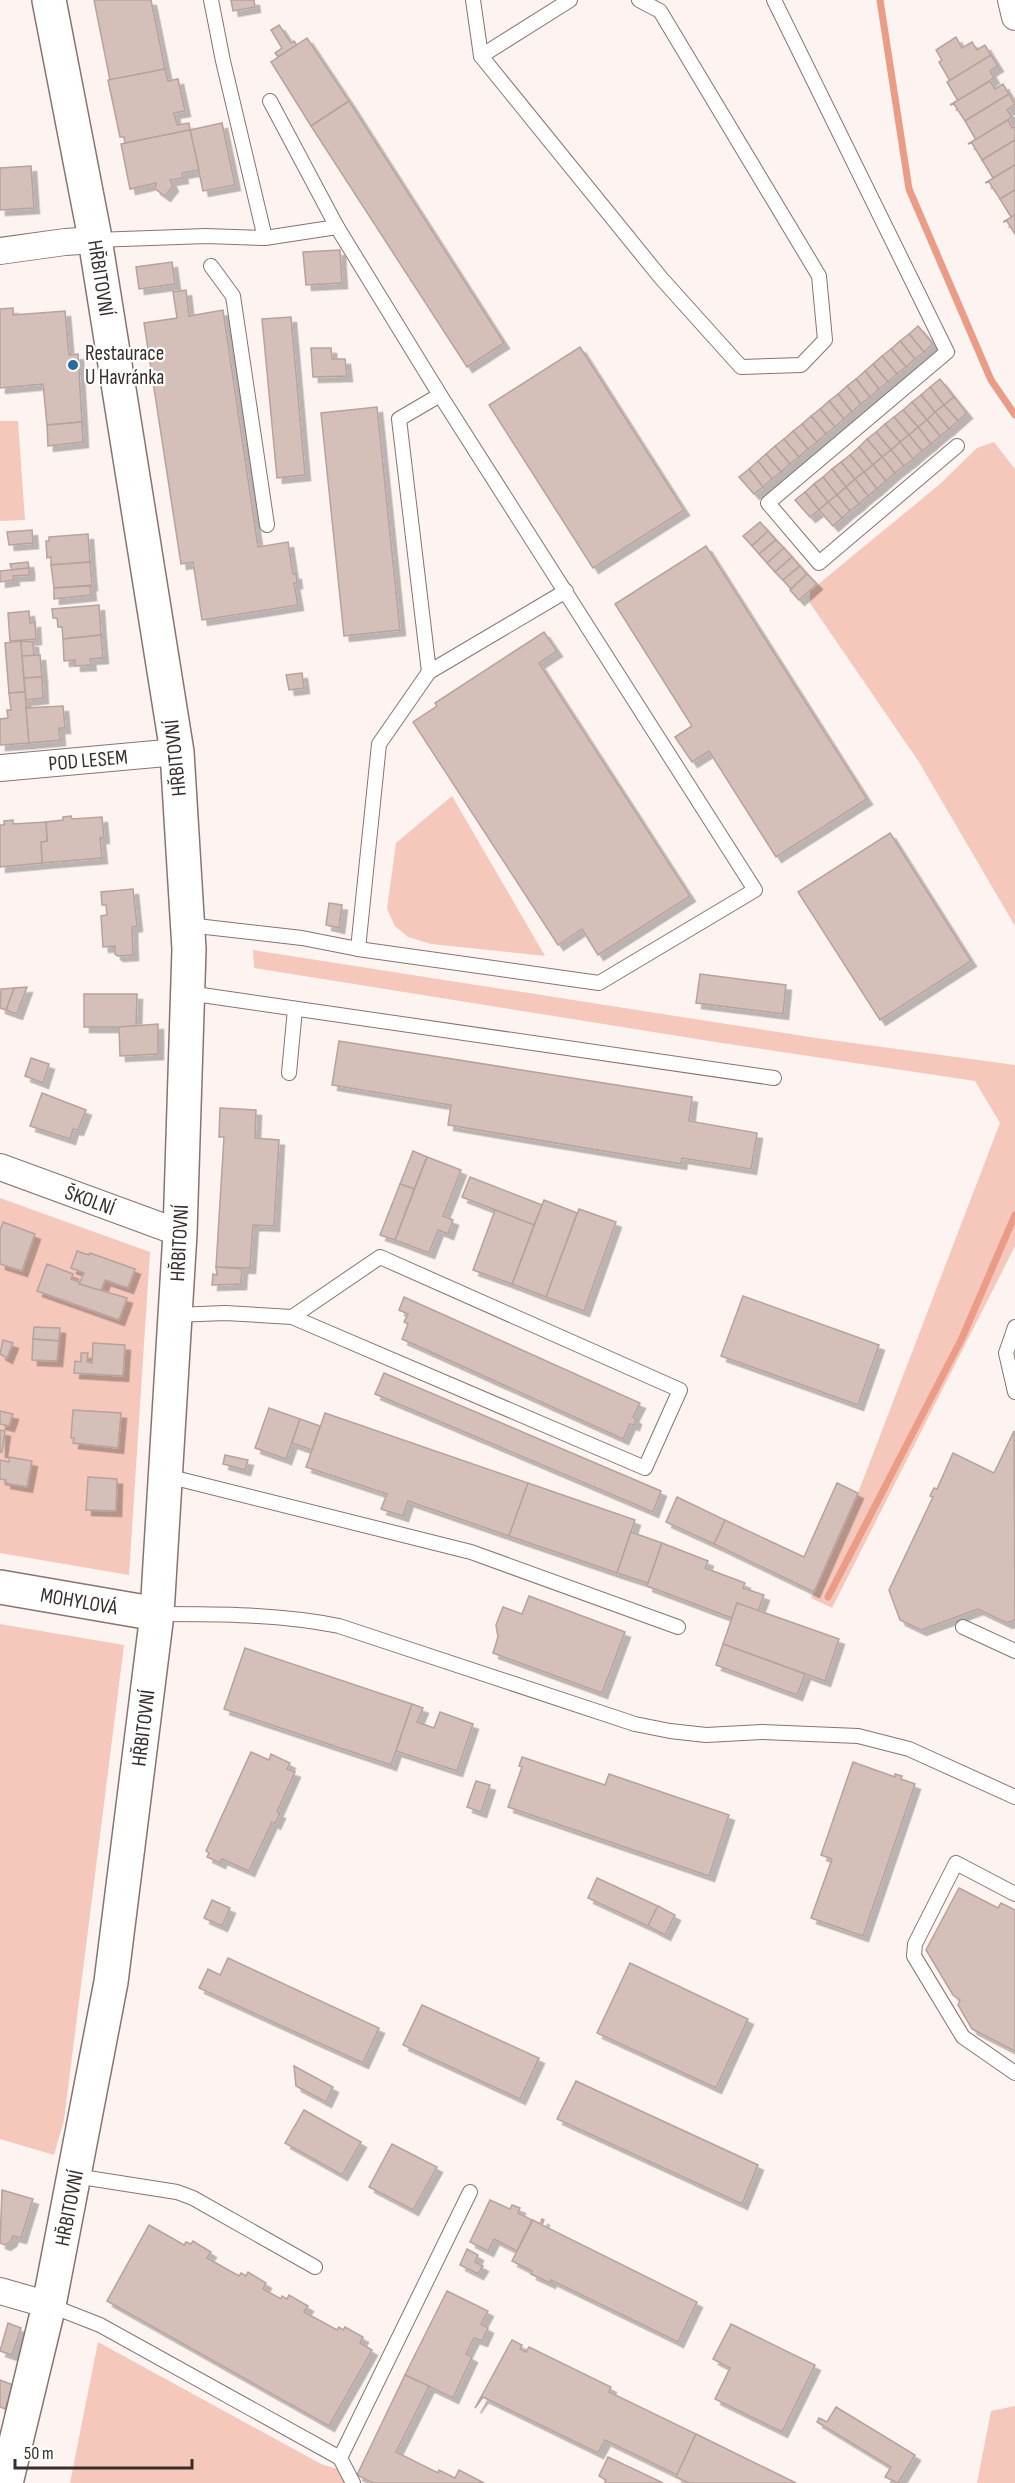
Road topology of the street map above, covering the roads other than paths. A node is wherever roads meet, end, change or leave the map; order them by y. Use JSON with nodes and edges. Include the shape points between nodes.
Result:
{"nodes":[{"id":1,"x":49,"y":0,"type":"edge"},
{"id":2,"x":212,"y":0,"type":"edge"},
{"id":3,"x":473,"y":0,"type":"edge"},
{"id":4,"x":570,"y":0,"type":"edge"},
{"id":5,"x":639,"y":0,"type":"edge"},
{"id":6,"x":774,"y":0,"type":"edge"},
{"id":7,"x":1011,"y":0,"type":"edge"},
{"id":8,"x":1015,"y":17,"type":"edge"},
{"id":9,"x":481,"y":56,"type":"junction"},
{"id":10,"x":270,"y":101,"type":"dead end"},
{"id":11,"x":337,"y":227,"type":"junction"},
{"id":12,"x":265,"y":238,"type":"junction"},
{"id":13,"x":95,"y":240,"type":"junction"},
{"id":14,"x":0,"y":251,"type":"edge"},
{"id":15,"x":211,"y":266,"type":"dead end"},
{"id":16,"x":440,"y":395,"type":"junction"},
{"id":17,"x":957,"y":446,"type":"dead end"},
{"id":18,"x":267,"y":525,"type":"dead end"},
{"id":19,"x":566,"y":591,"type":"junction"},
{"id":20,"x":429,"y":672,"type":"junction"},
{"id":21,"x":177,"y":752,"type":"junction"},
{"id":22,"x":0,"y":768,"type":"edge"},
{"id":23,"x":188,"y":925,"type":"junction"},
{"id":24,"x":358,"y":949,"type":"junction"},
{"id":25,"x":188,"y":993,"type":"junction"},
{"id":26,"x":295,"y":1009,"type":"junction"},
{"id":27,"x":290,"y":1073,"type":"dead end"},
{"id":28,"x":774,"y":1078,"type":"dead end"},
{"id":29,"x":0,"y":1167,"type":"edge"},
{"id":30,"x":180,"y":1233,"type":"junction"},
{"id":31,"x":175,"y":1315,"type":"junction"},
{"id":32,"x":292,"y":1317,"type":"junction"},
{"id":33,"x":1015,"y":1327,"type":"edge"},
{"id":34,"x":1015,"y":1392,"type":"edge"},
{"id":35,"x":166,"y":1476,"type":"junction"},
{"id":36,"x":0,"y":1587,"type":"edge"},
{"id":37,"x":158,"y":1614,"type":"junction"},
{"id":38,"x":678,"y":1627,"type":"dead end"},
{"id":39,"x":963,"y":1627,"type":"dead end"},
{"id":40,"x":1015,"y":1651,"type":"edge"},
{"id":41,"x":1015,"y":1797,"type":"edge"},
{"id":42,"x":1015,"y":1894,"type":"edge"},
{"id":43,"x":1015,"y":2073,"type":"edge"},
{"id":44,"x":75,"y":2176,"type":"junction"},
{"id":45,"x":470,"y":2192,"type":"dead end"},
{"id":46,"x":315,"y":2267,"type":"dead end"},
{"id":47,"x":0,"y":2291,"type":"edge"},
{"id":48,"x":50,"y":2305,"type":"junction"},
{"id":49,"x":340,"y":2458,"type":"junction"},
{"id":50,"x":7,"y":2462,"type":"edge"},
{"id":51,"x":353,"y":2483,"type":"edge"}],
"edges":[{"from":1,"to":13,"type":"street","name":"HŘBITOVNÍ"},
{"from":2,"to":12,"type":"lane"},
{"from":3,"to":9,"type":"lane"},
{"from":4,"to":9,"type":"lane"},
{"from":5,"to":9,"type":"lane","via":[[660,11],[819,276],[825,340],[801,365],[741,367],[661,278]]},
{"from":6,"to":17,"type":"lane","via":[[947,352],[768,503],[819,563]]},
{"from":7,"to":8,"type":"street"},
{"from":10,"to":11,"type":"lane"},
{"from":11,"to":12,"type":"lane"},
{"from":11,"to":16,"type":"lane"},
{"from":12,"to":13,"type":"lane"},
{"from":13,"to":14,"type":"street"},
{"from":13,"to":21,"type":"street","name":"HŘBITOVNÍ"},
{"from":15,"to":18,"type":"lane","via":[[233,296]]},
{"from":16,"to":19,"type":"lane"},
{"from":16,"to":20,"type":"lane","via":[[399,419]]},
{"from":19,"to":20,"type":"lane"},
{"from":19,"to":24,"type":"lane","via":[[755,890],[599,983]]},
{"from":20,"to":24,"type":"lane","via":[[380,744]]},
{"from":21,"to":22,"type":"street","name":"POD LESEM"},
{"from":21,"to":23,"type":"street","name":"HŘBITOVNÍ"},
{"from":23,"to":24,"type":"lane","via":[[302,938]]},
{"from":23,"to":25,"type":"street","name":"HŘBITOVNÍ"},
{"from":25,"to":26,"type":"lane"},
{"from":25,"to":30,"type":"street","name":"HŘBITOVNÍ"},
{"from":26,"to":27,"type":"lane"},
{"from":26,"to":28,"type":"lane"},
{"from":29,"to":30,"type":"street","name":"ŠKOLNÍ"},
{"from":30,"to":31,"type":"street","name":"HŘBITOVNÍ"},
{"from":31,"to":32,"type":"lane","via":[[225,1312]]},
{"from":31,"to":35,"type":"street","name":"HŘBITOVNÍ"},
{"from":32,"to":32,"type":"lane","via":[[380,1257],[680,1390],[645,1468]]},
{"from":33,"to":34,"type":"lane","via":[[1006,1353]]},
{"from":35,"to":37,"type":"street","name":"HŘBITOVNÍ"},
{"from":35,"to":38,"type":"lane","via":[[471,1552]]},
{"from":36,"to":37,"type":"street","name":"MOHYLOVÁ"},
{"from":37,"to":41,"type":"lane","via":[[229,1614],[339,1626],[636,1724],[670,1731],[706,1735],[762,1732],[858,1736],[909,1749]]},
{"from":37,"to":44,"type":"street","name":"HŘBITOVNÍ","via":[[111,1982]]},
{"from":39,"to":40,"type":"lane"},
{"from":42,"to":43,"type":"lane","via":[[956,1863],[915,1944],[914,1956],[963,2037]]},
{"from":44,"to":46,"type":"lane","via":[[193,2198]]},
{"from":44,"to":48,"type":"street","name":"HŘBITOVNÍ"},
{"from":45,"to":49,"type":"lane"},
{"from":47,"to":48,"type":"street"},
{"from":48,"to":49,"type":"lane","via":[[100,2325]]},
{"from":48,"to":50,"type":"street","name":"HŘBITOVNÍ"},
{"from":49,"to":51,"type":"lane"}]}
